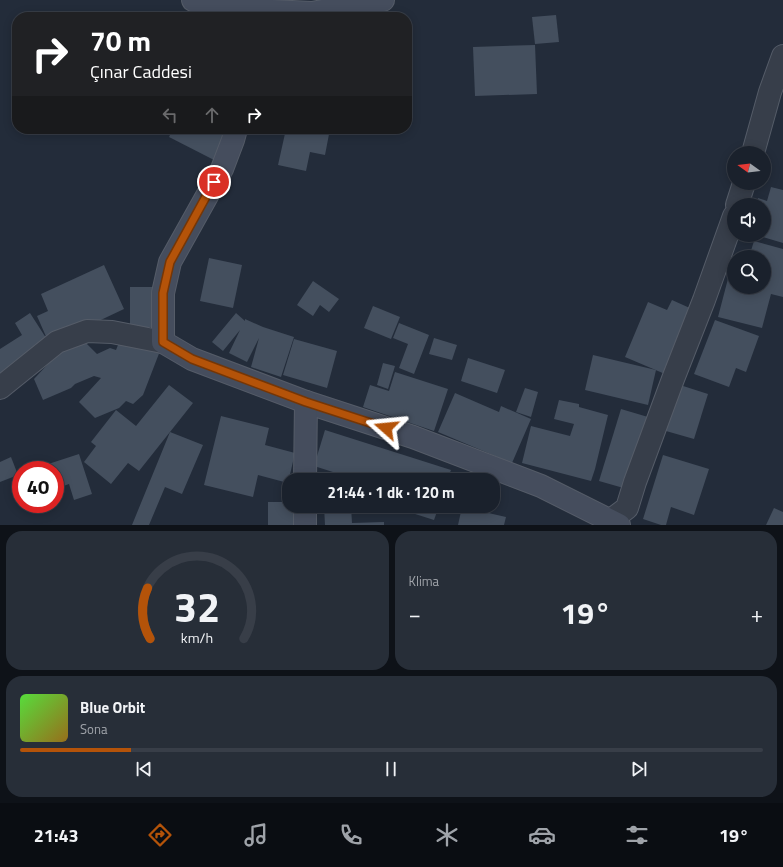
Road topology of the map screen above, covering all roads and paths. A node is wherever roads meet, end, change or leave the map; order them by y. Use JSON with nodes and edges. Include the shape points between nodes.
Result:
{"nodes":[{"id":1,"x":193,"y":0,"type":"edge"},
{"id":2,"x":383,"y":0,"type":"edge"},
{"id":3,"x":251,"y":9,"type":"edge"},
{"id":4,"x":297,"y":12,"type":"edge"},
{"id":5,"x":317,"y":12,"type":"edge"},
{"id":6,"x":783,"y":56,"type":"edge"},
{"id":7,"x":235,"y":134,"type":"edge"},
{"id":8,"x":755,"y":146,"type":"edge"},
{"id":9,"x":727,"y":236,"type":"edge"},
{"id":10,"x":163,"y":342,"type":"junction"},
{"id":11,"x":0,"y":388,"type":"edge"},
{"id":12,"x":306,"y":402,"type":"junction"},
{"id":13,"x":305,"y":473,"type":"edge"},
{"id":14,"x":305,"y":513,"type":"edge"},
{"id":15,"x":615,"y":523,"type":"edge"},
{"id":16,"x":305,"y":525,"type":"edge"}],
"edges":[{"from":1,"to":3,"type":"street"},
{"from":2,"to":5,"type":"street"},
{"from":3,"to":4,"type":"street"},
{"from":6,"to":8,"type":"street"},
{"from":7,"to":10,"type":"street","via":[[222,169],[170,262],[163,293]]},
{"from":9,"to":15,"type":"street","via":[[638,474],[628,508]]},
{"from":10,"to":11,"type":"street","via":[[112,332],[87,331],[57,342]]},
{"from":10,"to":12,"type":"street","via":[[192,359]]},
{"from":12,"to":13,"type":"street"},
{"from":12,"to":15,"type":"street","via":[[413,437],[541,486]]},
{"from":14,"to":16,"type":"street"}]}
